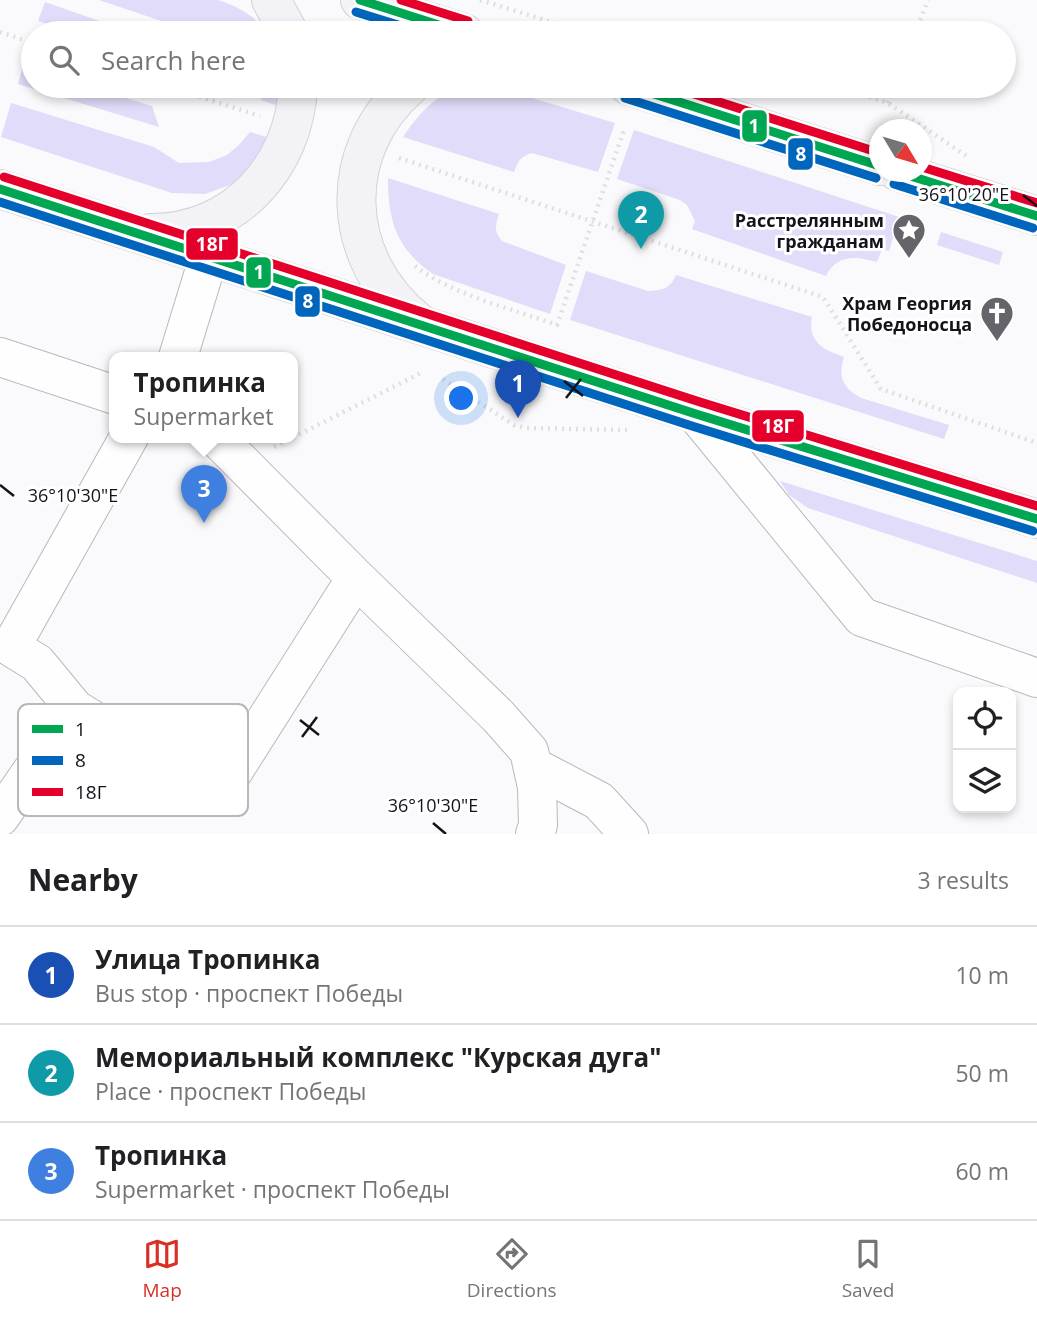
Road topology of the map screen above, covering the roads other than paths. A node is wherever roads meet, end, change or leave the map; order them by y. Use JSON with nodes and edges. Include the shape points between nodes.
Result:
{"nodes":[{"id":1,"x":271,"y":0,"type":"edge"},
{"id":2,"x":378,"y":3,"type":"edge"},
{"id":3,"x":282,"y":21,"type":"edge"},
{"id":4,"x":430,"y":21,"type":"edge"},
{"id":5,"x":297,"y":98,"type":"edge"},
{"id":6,"x":397,"y":98,"type":"edge"},
{"id":7,"x":667,"y":98,"type":"edge"},
{"id":8,"x":869,"y":162,"type":"edge"},
{"id":9,"x":930,"y":182,"type":"edge"},
{"id":10,"x":0,"y":189,"type":"edge"},
{"id":11,"x":1037,"y":216,"type":"edge"},
{"id":12,"x":138,"y":233,"type":"junction"},
{"id":13,"x":209,"y":256,"type":"junction"},
{"id":14,"x":423,"y":326,"type":"junction"},
{"id":15,"x":180,"y":352,"type":"edge"},
{"id":16,"x":0,"y":357,"type":"edge"},
{"id":17,"x":109,"y":394,"type":"edge"},
{"id":18,"x":696,"y":414,"type":"junction"},
{"id":19,"x":125,"y":443,"type":"edge"},
{"id":20,"x":229,"y":450,"type":"edge"},
{"id":21,"x":1037,"y":519,"type":"edge"},
{"id":22,"x":356,"y":579,"type":"junction"},
{"id":23,"x":6,"y":644,"type":"edge"},
{"id":24,"x":1037,"y":678,"type":"edge"},
{"id":25,"x":71,"y":704,"type":"edge"},
{"id":26,"x":248,"y":748,"type":"edge"},
{"id":27,"x":534,"y":767,"type":"junction"},
{"id":28,"x":18,"y":791,"type":"edge"},
{"id":29,"x":0,"y":817,"type":"edge"},
{"id":30,"x":537,"y":830,"type":"edge"},
{"id":31,"x":629,"y":834,"type":"edge"}],
"edges":[{"from":1,"to":3,"type":"main road"},
{"from":2,"to":4,"type":"main road"},
{"from":5,"to":12,"type":"main road","via":[[287,142],[251,194],[209,222],[159,234]]},
{"from":6,"to":14,"type":"main road","via":[[365,148],[356,199],[360,236],[388,293]]},
{"from":7,"to":8,"type":"main road"},
{"from":9,"to":11,"type":"main road"},
{"from":10,"to":12,"type":"main road"},
{"from":12,"to":13,"type":"main road"},
{"from":13,"to":14,"type":"main road"},
{"from":13,"to":15,"type":"street"},
{"from":14,"to":18,"type":"main road"},
{"from":16,"to":17,"type":"street"},
{"from":18,"to":21,"type":"main road"},
{"from":18,"to":24,"type":"street","via":[[862,617]]},
{"from":19,"to":23,"type":"street"},
{"from":20,"to":22,"type":"street"},
{"from":22,"to":26,"type":"street"},
{"from":22,"to":27,"type":"street","via":[[498,716],[529,751]]},
{"from":23,"to":25,"type":"street","via":[[37,663]]},
{"from":27,"to":30,"type":"street"},
{"from":27,"to":31,"type":"street","via":[[599,802]]},
{"from":28,"to":29,"type":"street"}]}
